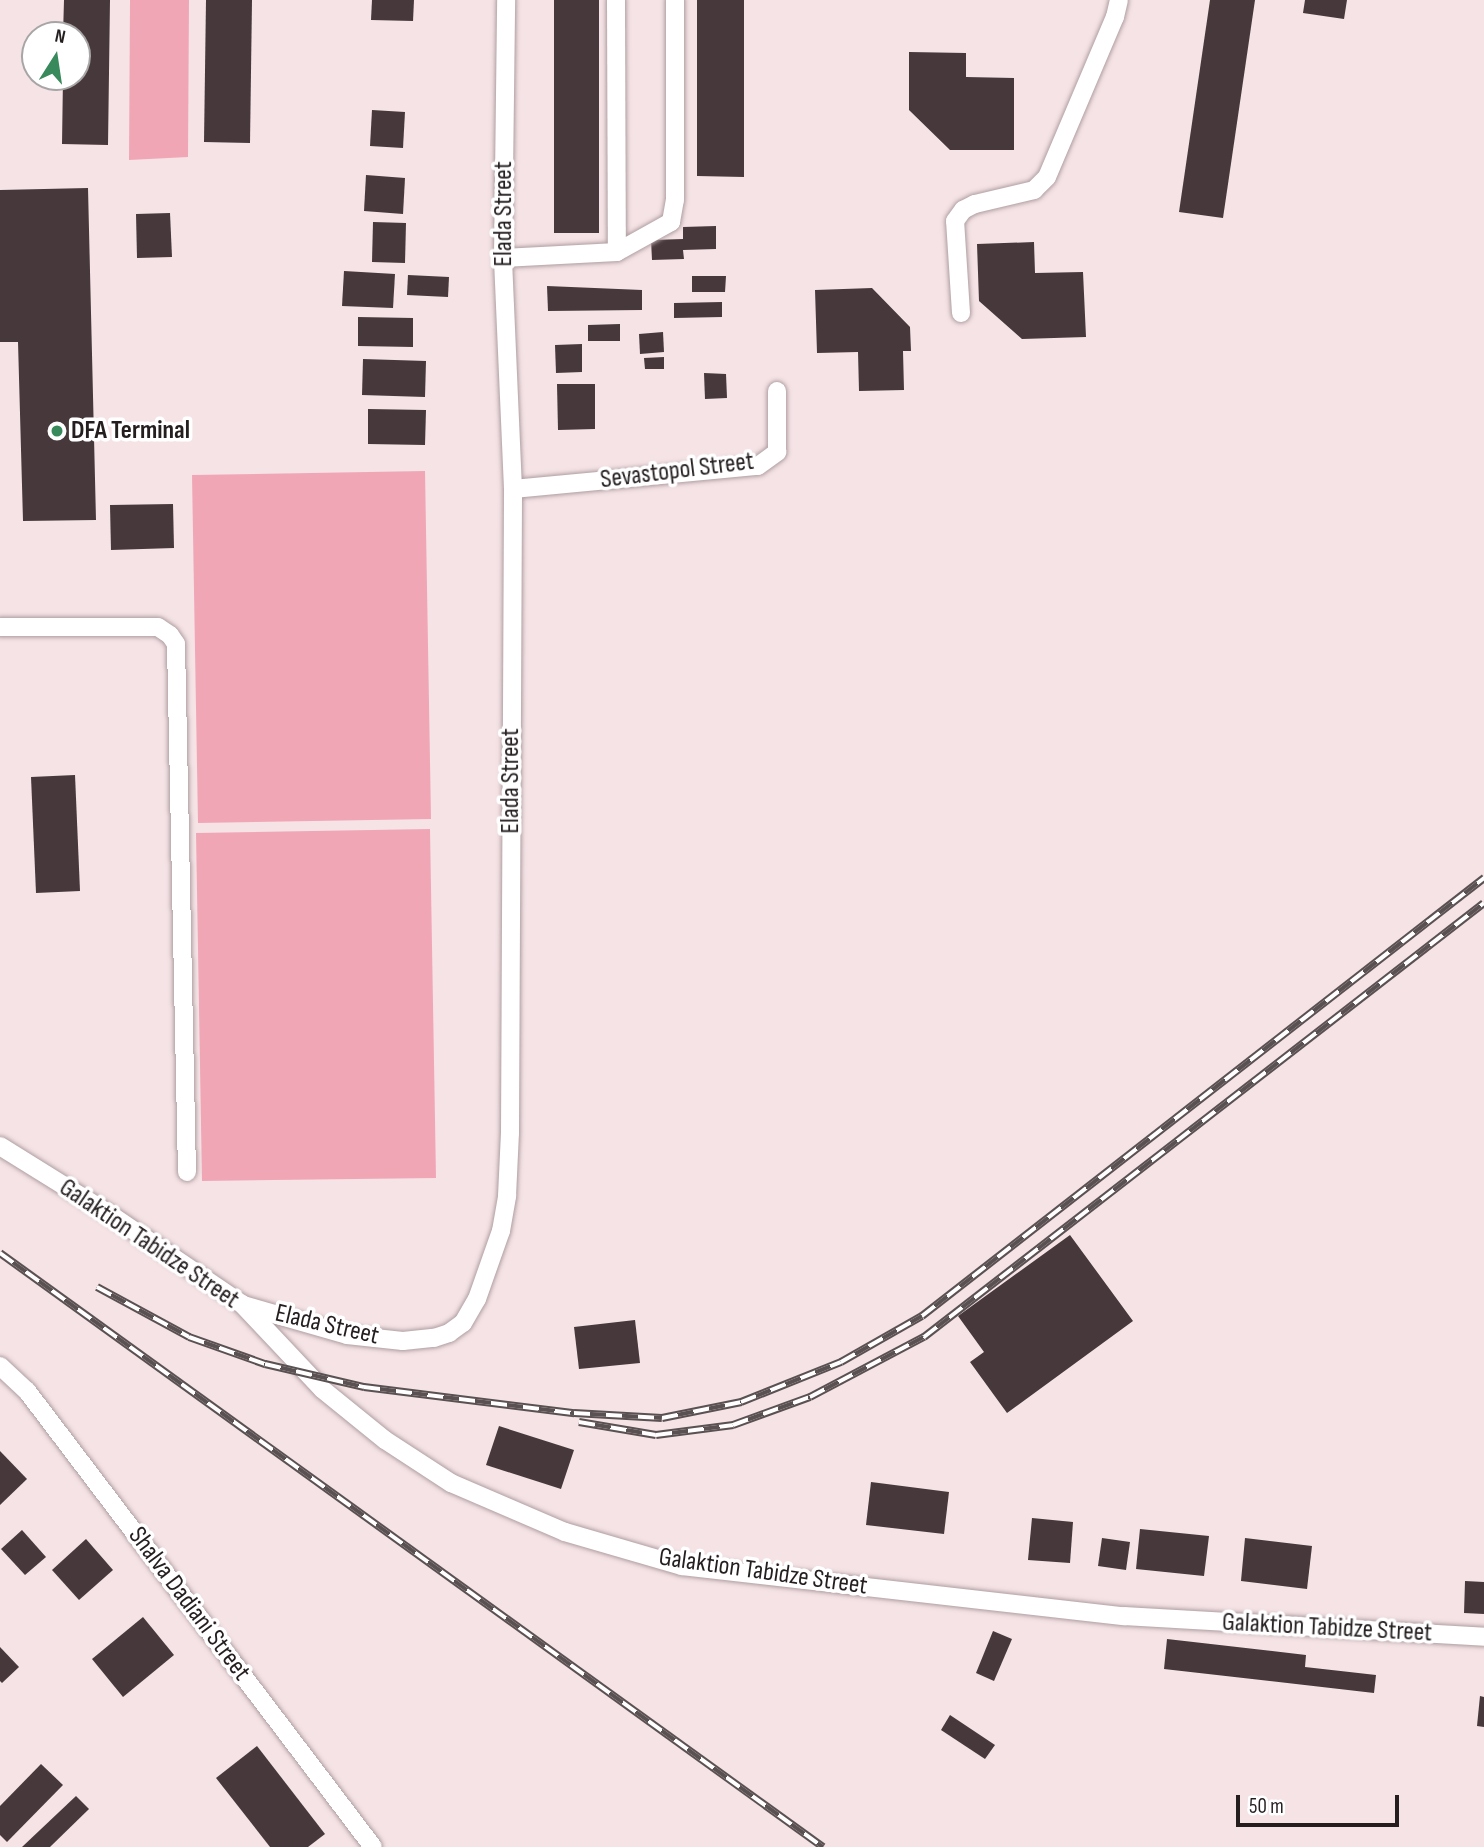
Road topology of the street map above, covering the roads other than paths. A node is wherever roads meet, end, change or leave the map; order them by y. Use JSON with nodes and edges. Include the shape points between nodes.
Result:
{"nodes":[{"id":1,"x":506,"y":0,"type":"edge"},
{"id":2,"x":616,"y":0,"type":"edge"},
{"id":3,"x":675,"y":0,"type":"edge"},
{"id":4,"x":1119,"y":0,"type":"edge"},
{"id":5,"x":617,"y":252,"type":"junction"},
{"id":6,"x":503,"y":258,"type":"junction"},
{"id":7,"x":961,"y":313,"type":"dead end"},
{"id":8,"x":777,"y":391,"type":"dead end"},
{"id":9,"x":513,"y":489,"type":"junction"},
{"id":10,"x":0,"y":627,"type":"edge"},
{"id":11,"x":0,"y":1146,"type":"edge"},
{"id":12,"x":187,"y":1172,"type":"dead end"},
{"id":13,"x":242,"y":1304,"type":"junction"},
{"id":14,"x":0,"y":1366,"type":"edge"},
{"id":15,"x":1484,"y":1637,"type":"edge"},
{"id":16,"x":373,"y":1847,"type":"edge"}],
"edges":[{"from":1,"to":6,"type":"street","name":"Elada Street"},
{"from":2,"to":5,"type":"street"},
{"from":3,"to":5,"type":"street","via":[[676,200],[671,222]]},
{"from":4,"to":7,"type":"street","via":[[1048,177],[1034,190],[975,204],[955,221]]},
{"from":5,"to":6,"type":"street"},
{"from":6,"to":9,"type":"street","name":"Elada Street"},
{"from":8,"to":9,"type":"street","name":"Sevastopol Street","via":[[777,452],[758,466]]},
{"from":9,"to":13,"type":"street","name":"Elada Street","via":[[509,1164],[501,1231],[489,1269],[463,1323],[434,1338],[347,1335]]},
{"from":10,"to":12,"type":"street","via":[[158,627],[176,644]]},
{"from":11,"to":13,"type":"street","name":"Galaktion Tabidze Street"},
{"from":13,"to":15,"type":"street","name":"Galaktion Tabidze Street","via":[[321,1390],[451,1483],[565,1532],[682,1566],[1124,1616]]},
{"from":14,"to":16,"type":"street","name":"Shalva Dadiani Street","via":[[27,1391]]}]}
